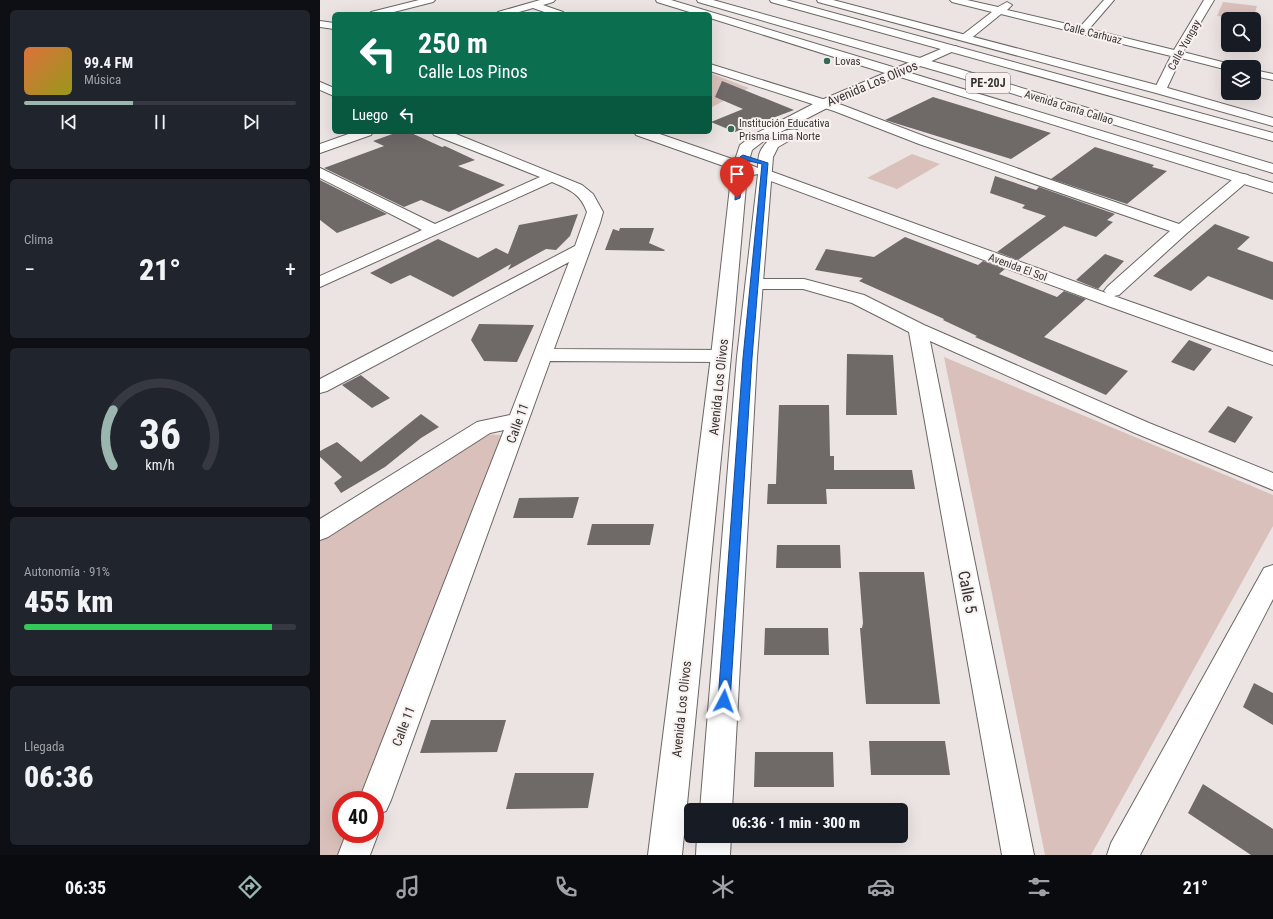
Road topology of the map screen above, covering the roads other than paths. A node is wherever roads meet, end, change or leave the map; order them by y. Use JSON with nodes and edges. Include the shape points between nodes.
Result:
{"nodes":[{"id":1,"x":430,"y":0,"type":"edge"},
{"id":2,"x":550,"y":0,"type":"edge"},
{"id":3,"x":661,"y":0,"type":"edge"},
{"id":4,"x":701,"y":0,"type":"edge"},
{"id":5,"x":775,"y":0,"type":"edge"},
{"id":6,"x":822,"y":0,"type":"edge"},
{"id":7,"x":955,"y":0,"type":"edge"},
{"id":8,"x":1014,"y":0,"type":"edge"},
{"id":9,"x":1109,"y":0,"type":"edge"},
{"id":10,"x":1209,"y":0,"type":"edge"},
{"id":11,"x":533,"y":5,"type":"junction"},
{"id":12,"x":1001,"y":11,"type":"junction"},
{"id":13,"x":382,"y":12,"type":"edge"},
{"id":14,"x":508,"y":12,"type":"edge"},
{"id":15,"x":554,"y":12,"type":"edge"},
{"id":16,"x":702,"y":12,"type":"edge"},
{"id":17,"x":712,"y":15,"type":"edge"},
{"id":18,"x":320,"y":17,"type":"edge"},
{"id":19,"x":332,"y":20,"type":"edge"},
{"id":20,"x":320,"y":24,"type":"edge"},
{"id":21,"x":332,"y":26,"type":"edge"},
{"id":22,"x":1082,"y":31,"type":"junction"},
{"id":23,"x":960,"y":46,"type":"junction"},
{"id":24,"x":1177,"y":54,"type":"junction"},
{"id":25,"x":1221,"y":65,"type":"edge"},
{"id":26,"x":712,"y":68,"type":"edge"},
{"id":27,"x":914,"y":69,"type":"junction"},
{"id":28,"x":1261,"y":74,"type":"edge"},
{"id":29,"x":1273,"y":77,"type":"edge"},
{"id":30,"x":320,"y":86,"type":"edge"},
{"id":31,"x":1160,"y":90,"type":"junction"},
{"id":32,"x":332,"y":92,"type":"edge"},
{"id":33,"x":332,"y":94,"type":"edge"},
{"id":34,"x":320,"y":99,"type":"edge"},
{"id":35,"x":831,"y":106,"type":"junction"},
{"id":36,"x":1273,"y":122,"type":"edge"},
{"id":37,"x":1238,"y":126,"type":"junction"},
{"id":38,"x":1273,"y":128,"type":"edge"},
{"id":39,"x":361,"y":134,"type":"edge"},
{"id":40,"x":444,"y":134,"type":"edge"},
{"id":41,"x":648,"y":134,"type":"edge"},
{"id":42,"x":674,"y":134,"type":"edge"},
{"id":43,"x":1273,"y":137,"type":"edge"},
{"id":44,"x":320,"y":149,"type":"edge"},
{"id":45,"x":741,"y":162,"type":"junction"},
{"id":46,"x":1273,"y":168,"type":"edge"},
{"id":47,"x":765,"y":169,"type":"junction"},
{"id":48,"x":320,"y":172,"type":"edge"},
{"id":49,"x":552,"y":177,"type":"junction"},
{"id":50,"x":1242,"y":178,"type":"junction"},
{"id":51,"x":1273,"y":188,"type":"edge"},
{"id":52,"x":435,"y":230,"type":"junction"},
{"id":53,"x":1181,"y":230,"type":"junction"},
{"id":54,"x":581,"y":249,"type":"junction"},
{"id":55,"x":320,"y":282,"type":"edge"},
{"id":56,"x":754,"y":284,"type":"junction"},
{"id":57,"x":1113,"y":291,"type":"junction"},
{"id":58,"x":918,"y":329,"type":"junction"},
{"id":59,"x":1273,"y":347,"type":"edge"},
{"id":60,"x":542,"y":355,"type":"junction"},
{"id":61,"x":721,"y":356,"type":"junction"},
{"id":62,"x":1273,"y":358,"type":"edge"},
{"id":63,"x":320,"y":387,"type":"edge"},
{"id":64,"x":518,"y":420,"type":"junction"},
{"id":65,"x":1273,"y":482,"type":"edge"},
{"id":66,"x":320,"y":532,"type":"edge"},
{"id":67,"x":1273,"y":575,"type":"edge"},
{"id":68,"x":378,"y":791,"type":"edge"},
{"id":69,"x":716,"y":803,"type":"edge"},
{"id":70,"x":359,"y":843,"type":"edge"},
{"id":71,"x":714,"y":843,"type":"edge"},
{"id":72,"x":354,"y":855,"type":"edge"},
{"id":73,"x":665,"y":855,"type":"edge"},
{"id":74,"x":713,"y":855,"type":"edge"},
{"id":75,"x":1018,"y":855,"type":"edge"},
{"id":76,"x":1123,"y":855,"type":"edge"}],
"edges":[{"from":1,"to":13,"type":"street"},
{"from":2,"to":11,"type":"street"},
{"from":3,"to":16,"type":"main road","name":"Avenida Canta Callao"},
{"from":4,"to":27,"type":"main road","name":"Avenida Canta Callao","number":"PE-20J"},
{"from":5,"to":23,"type":"main road","name":"Avenida Canta Callao","number":"PE-20J"},
{"from":6,"to":23,"type":"main road","name":"Avenida Canta Callao"},
{"from":7,"to":12,"type":"street","name":"Calle Carhuaz"},
{"from":8,"to":12,"type":"street"},
{"from":9,"to":22,"type":"street"},
{"from":10,"to":24,"type":"street","name":"Calle Yungay"},
{"from":11,"to":14,"type":"street"},
{"from":11,"to":15,"type":"street"},
{"from":12,"to":22,"type":"street","name":"Calle Carhuaz"},
{"from":12,"to":23,"type":"street"},
{"from":17,"to":27,"type":"main road","name":"Avenida Canta Callao"},
{"from":18,"to":19,"type":"main road"},
{"from":20,"to":21,"type":"main road"},
{"from":22,"to":24,"type":"street","name":"Calle Carhuaz"},
{"from":23,"to":27,"type":"main road","name":"Avenida Los Olivos"},
{"from":23,"to":31,"type":"main road","name":"Avenida Canta Callao"},
{"from":23,"to":37,"type":"main road","name":"Avenida Canta Callao","number":"PE-20J"},
{"from":24,"to":25,"type":"street","name":"Calle Carhuaz"},
{"from":24,"to":31,"type":"street","name":"Calle Yungay"},
{"from":26,"to":35,"type":"street"},
{"from":27,"to":35,"type":"main road","name":"Avenida Los Olivos"},
{"from":27,"to":46,"type":"main road","name":"Avenida Canta Callao","number":"PE-20J"},
{"from":27,"to":50,"type":"main road","name":"Avenida Canta Callao"},
{"from":28,"to":29,"type":"street"},
{"from":30,"to":32,"type":"street"},
{"from":31,"to":36,"type":"main road","name":"Avenida Canta Callao"},
{"from":33,"to":34,"type":"street"},
{"from":35,"to":45,"type":"main road","name":"Avenida Los Olivos","via":[[760,137],[745,148]]},
{"from":35,"to":47,"type":"main road","name":"Avenida Los Olivos","via":[[769,146],[765,155]]},
{"from":35,"to":53,"type":"street"},
{"from":37,"to":38,"type":"main road"},
{"from":37,"to":43,"type":"main road","name":"Avenida Canta Callao","number":"PE-20J"},
{"from":39,"to":44,"type":"street"},
{"from":40,"to":49,"type":"street","name":"Calle 11"},
{"from":41,"to":45,"type":"main road"},
{"from":42,"to":45,"type":"main road"},
{"from":45,"to":47,"type":"main road"},
{"from":45,"to":61,"type":"main road","name":"Avenida Los Olivos"},
{"from":47,"to":56,"type":"main road","name":"Avenida Los Olivos"},
{"from":47,"to":57,"type":"street","name":"Avenida El Sol"},
{"from":47,"to":62,"type":"street","name":"Avenida El Sol","via":[[1114,302]]},
{"from":48,"to":52,"type":"street"},
{"from":49,"to":52,"type":"street"},
{"from":49,"to":54,"type":"street","name":"Calle 11","via":[[577,188],[588,197],[595,212]]},
{"from":50,"to":51,"type":"main road","name":"Avenida Canta Callao"},
{"from":50,"to":53,"type":"street"},
{"from":52,"to":55,"type":"street"},
{"from":53,"to":57,"type":"street"},
{"from":54,"to":60,"type":"street","name":"Calle 11"},
{"from":54,"to":63,"type":"street"},
{"from":56,"to":58,"type":"street","via":[[804,284],[834,291],[858,299]]},
{"from":56,"to":69,"type":"main road","name":"Avenida Los Olivos"},
{"from":57,"to":59,"type":"street","name":"Avenida El Sol"},
{"from":58,"to":65,"type":"street","via":[[1142,428]]},
{"from":58,"to":75,"type":"street","name":"Calle 5"},
{"from":60,"to":61,"type":"street"},
{"from":60,"to":64,"type":"street","name":"Calle 11"},
{"from":61,"to":73,"type":"main road","name":"Avenida Los Olivos"},
{"from":64,"to":66,"type":"street","via":[[484,427]]},
{"from":64,"to":68,"type":"street","name":"Calle 11"},
{"from":67,"to":76,"type":"street"},
{"from":70,"to":72,"type":"street"},
{"from":71,"to":74,"type":"main road"}]}
